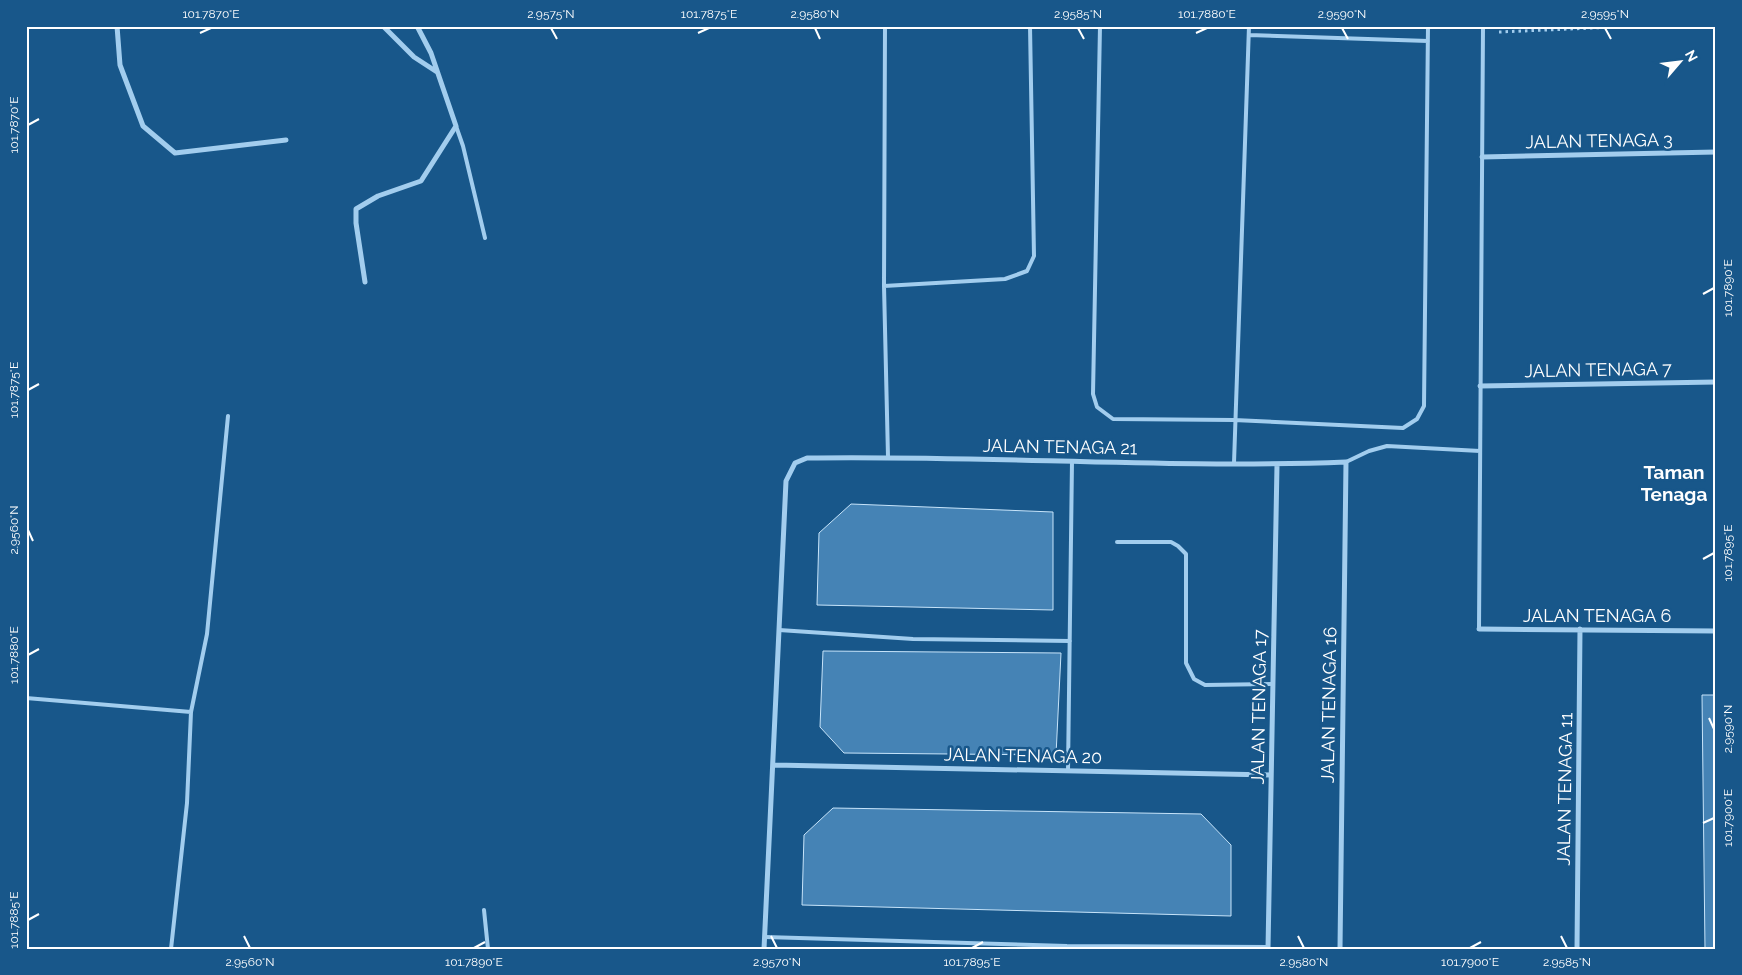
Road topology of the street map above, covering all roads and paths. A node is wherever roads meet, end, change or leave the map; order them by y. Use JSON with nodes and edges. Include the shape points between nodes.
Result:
{"nodes":[{"id":1,"x":117,"y":26,"type":"edge"},
{"id":2,"x":383,"y":26,"type":"edge"},
{"id":3,"x":417,"y":26,"type":"edge"},
{"id":4,"x":885,"y":26,"type":"edge"},
{"id":5,"x":1030,"y":26,"type":"edge"},
{"id":6,"x":1100,"y":26,"type":"edge"},
{"id":7,"x":1249,"y":26,"type":"edge"},
{"id":8,"x":1428,"y":26,"type":"edge"},
{"id":9,"x":1483,"y":26,"type":"edge"},
{"id":10,"x":1639,"y":26,"type":"edge"},
{"id":11,"x":1483,"y":33,"type":"junction"},
{"id":12,"x":1249,"y":35,"type":"junction"},
{"id":13,"x":1428,"y":41,"type":"junction"},
{"id":14,"x":437,"y":72,"type":"junction"},
{"id":15,"x":456,"y":126,"type":"junction"},
{"id":16,"x":286,"y":140,"type":"dead end"},
{"id":17,"x":1716,"y":152,"type":"edge"},
{"id":18,"x":1482,"y":157,"type":"junction"},
{"id":19,"x":485,"y":238,"type":"dead end"},
{"id":20,"x":365,"y":282,"type":"dead end"},
{"id":21,"x":884,"y":286,"type":"junction"},
{"id":22,"x":1716,"y":382,"type":"edge"},
{"id":23,"x":1480,"y":386,"type":"junction"},
{"id":24,"x":228,"y":416,"type":"dead end"},
{"id":25,"x":1234,"y":420,"type":"junction"},
{"id":26,"x":1480,"y":451,"type":"junction"},
{"id":27,"x":888,"y":457,"type":"junction"},
{"id":28,"x":1072,"y":461,"type":"junction"},
{"id":29,"x":1346,"y":462,"type":"junction"},
{"id":30,"x":1234,"y":464,"type":"junction"},
{"id":31,"x":1276,"y":465,"type":"junction"},
{"id":32,"x":1117,"y":542,"type":"dead end"},
{"id":33,"x":1479,"y":629,"type":"joint"},
{"id":34,"x":779,"y":630,"type":"junction"},
{"id":35,"x":1580,"y":630,"type":"junction"},
{"id":36,"x":1716,"y":630,"type":"edge"},
{"id":37,"x":1070,"y":640,"type":"junction"},
{"id":38,"x":1273,"y":684,"type":"junction"},
{"id":39,"x":26,"y":698,"type":"edge"},
{"id":40,"x":191,"y":712,"type":"junction"},
{"id":41,"x":774,"y":765,"type":"junction"},
{"id":42,"x":1068,"y":771,"type":"junction"},
{"id":43,"x":1271,"y":775,"type":"junction"},
{"id":44,"x":484,"y":910,"type":"dead end"},
{"id":45,"x":765,"y":937,"type":"junction"},
{"id":46,"x":1268,"y":948,"type":"edge"},
{"id":47,"x":171,"y":949,"type":"edge"},
{"id":48,"x":488,"y":949,"type":"edge"},
{"id":49,"x":764,"y":949,"type":"edge"},
{"id":50,"x":1340,"y":949,"type":"edge"},
{"id":51,"x":1577,"y":949,"type":"edge"}],
"edges":[{"from":1,"to":16,"type":"street","via":[[120,65],[143,126],[175,153]]},
{"from":2,"to":14,"type":"street","via":[[414,57]]},
{"from":3,"to":14,"type":"street"},
{"from":4,"to":21,"type":"lane"},
{"from":5,"to":21,"type":"lane","via":[[1034,256],[1027,272],[1005,279]]},
{"from":6,"to":25,"type":"lane","via":[[1093,394],[1097,407],[1113,419]]},
{"from":7,"to":12,"type":"lane"},
{"from":8,"to":13,"type":"lane"},
{"from":9,"to":11,"type":"lane"},
{"from":10,"to":11,"type":"path"},
{"from":11,"to":18,"type":"lane"},
{"from":12,"to":13,"type":"lane"},
{"from":12,"to":25,"type":"lane"},
{"from":13,"to":25,"type":"lane","via":[[1424,406],[1417,418],[1403,428]]},
{"from":14,"to":15,"type":"street"},
{"from":15,"to":19,"type":"lane"},
{"from":15,"to":20,"type":"street","via":[[421,181],[378,196],[356,209]]},
{"from":17,"to":18,"type":"street","name":"JALAN TENAGA 3"},
{"from":18,"to":23,"type":"lane"},
{"from":21,"to":27,"type":"lane"},
{"from":22,"to":23,"type":"street","name":"JALAN TENAGA 7"},
{"from":23,"to":26,"type":"lane"},
{"from":24,"to":40,"type":"lane","via":[[207,634]]},
{"from":25,"to":30,"type":"lane"},
{"from":26,"to":29,"type":"lane","via":[[1387,446]]},
{"from":26,"to":33,"type":"lane"},
{"from":27,"to":28,"type":"street","name":"JALAN TENAGA 21"},
{"from":27,"to":34,"type":"street","name":"JALAN TENAGA 21","via":[[807,458],[795,463],[786,481]]},
{"from":28,"to":30,"type":"street","name":"JALAN TENAGA 21"},
{"from":28,"to":37,"type":"lane"},
{"from":29,"to":31,"type":"street","name":"JALAN TENAGA 21"},
{"from":29,"to":50,"type":"street","name":"JALAN TENAGA 16"},
{"from":30,"to":31,"type":"street","name":"JALAN TENAGA 21"},
{"from":31,"to":38,"type":"street","name":"JALAN TENAGA 17"},
{"from":32,"to":38,"type":"lane","via":[[1171,542],[1186,554],[1186,663],[1194,679],[1205,685]]},
{"from":33,"to":35,"type":"street","name":"JALAN TENAGA 6"},
{"from":34,"to":37,"type":"lane","via":[[913,639]]},
{"from":34,"to":41,"type":"street"},
{"from":35,"to":36,"type":"street","name":"JALAN TENAGA 6"},
{"from":35,"to":51,"type":"street","name":"JALAN TENAGA 11"},
{"from":37,"to":42,"type":"lane"},
{"from":38,"to":43,"type":"street","name":"JALAN TENAGA 17"},
{"from":39,"to":40,"type":"lane"},
{"from":40,"to":47,"type":"lane","via":[[187,803]]},
{"from":41,"to":42,"type":"street","name":"JALAN TENAGA 20"},
{"from":41,"to":45,"type":"street"},
{"from":42,"to":43,"type":"street","name":"JALAN TENAGA 20"},
{"from":43,"to":46,"type":"street","name":"JALAN TENAGA 17"},
{"from":44,"to":48,"type":"lane"},
{"from":45,"to":46,"type":"lane"},
{"from":45,"to":49,"type":"street"}]}
